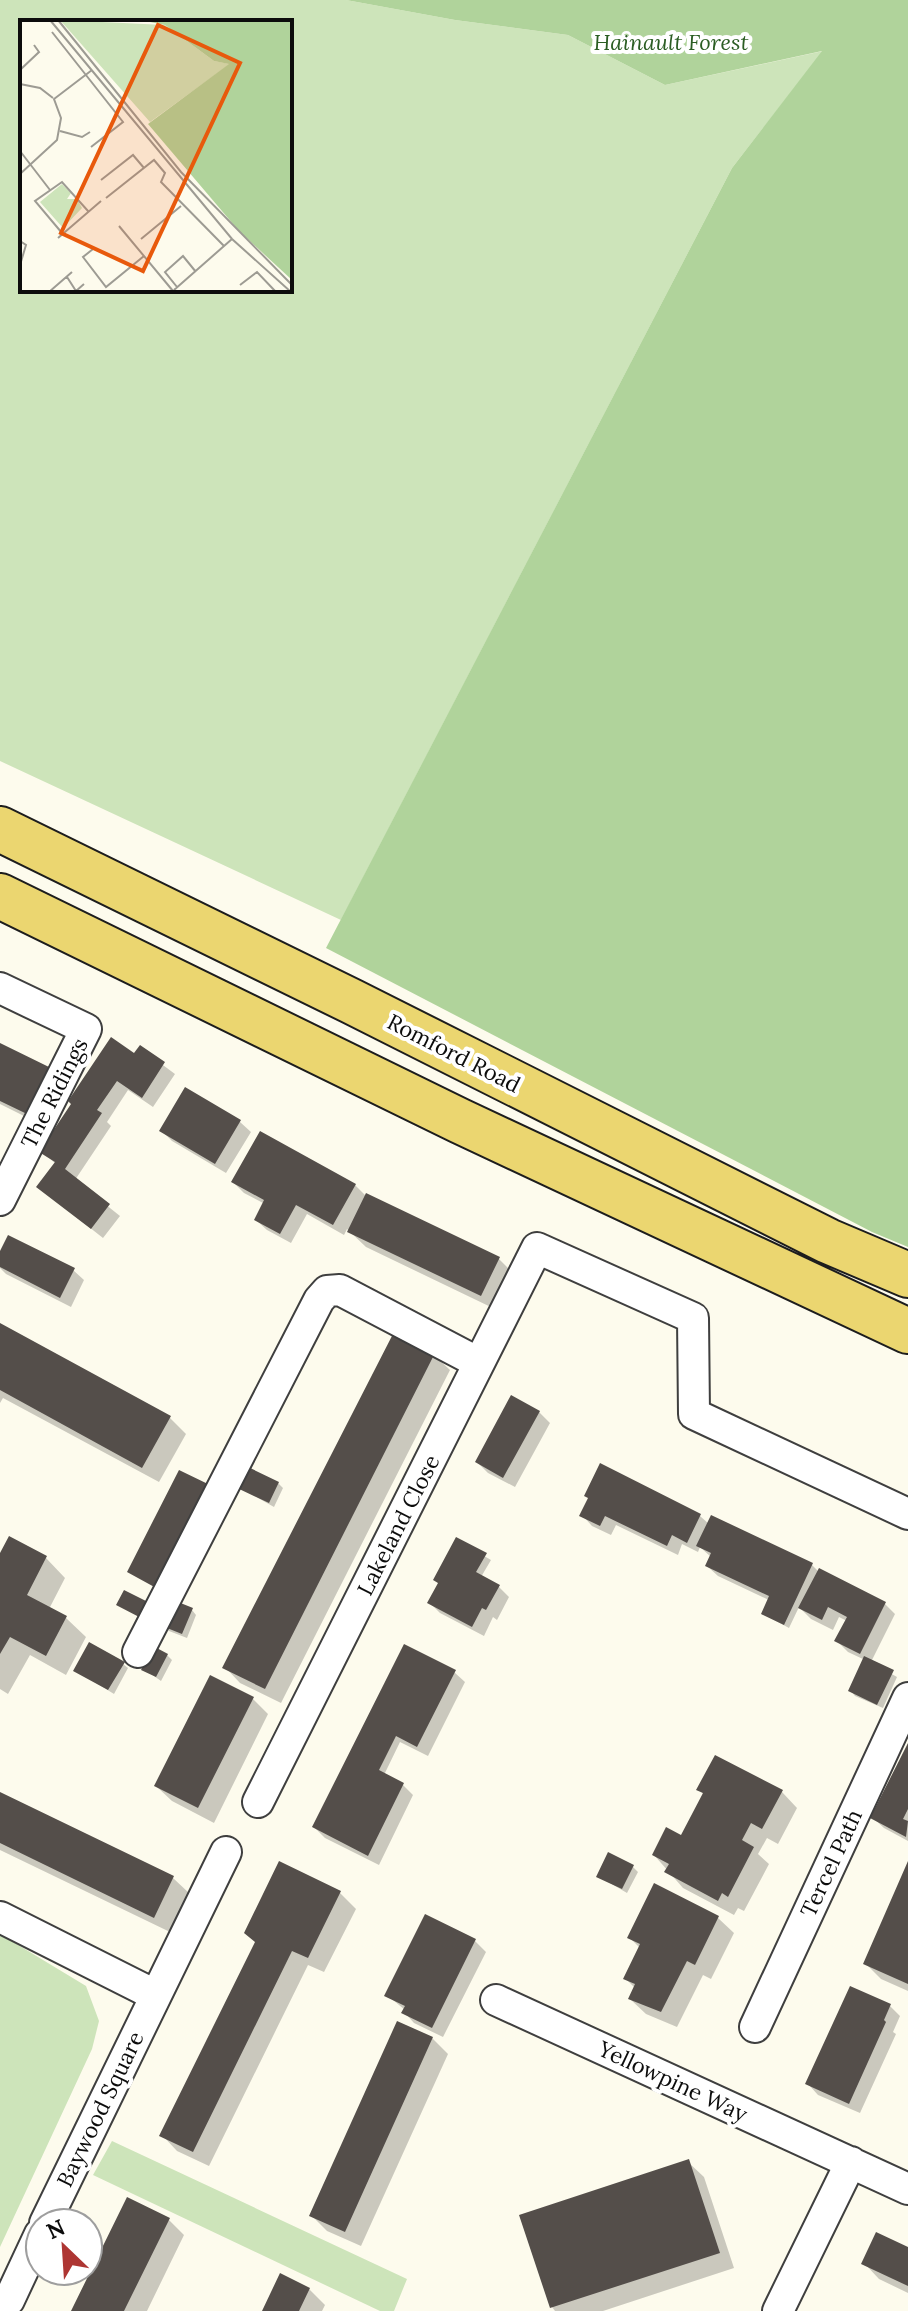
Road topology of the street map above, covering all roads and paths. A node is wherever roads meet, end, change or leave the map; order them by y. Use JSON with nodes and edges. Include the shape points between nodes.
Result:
{"nodes":[{"id":1,"x":0,"y":829,"type":"edge"},
{"id":2,"x":0,"y":896,"type":"edge"},
{"id":3,"x":0,"y":988,"type":"edge"},
{"id":4,"x":0,"y":1200,"type":"edge"},
{"id":5,"x":908,"y":1275,"type":"edge"},
{"id":6,"x":908,"y":1331,"type":"edge"},
{"id":7,"x":479,"y":1363,"type":"junction"},
{"id":8,"x":908,"y":1514,"type":"edge"},
{"id":9,"x":138,"y":1652,"type":"dead end"},
{"id":10,"x":908,"y":1698,"type":"edge"},
{"id":11,"x":258,"y":1802,"type":"dead end"},
{"id":12,"x":226,"y":1852,"type":"dead end"},
{"id":13,"x":0,"y":1917,"type":"edge"},
{"id":14,"x":155,"y":1995,"type":"junction"},
{"id":15,"x":496,"y":2000,"type":"dead end"},
{"id":16,"x":755,"y":2027,"type":"dead end"},
{"id":17,"x":851,"y":2162,"type":"junction"},
{"id":18,"x":908,"y":2189,"type":"edge"},
{"id":19,"x":53,"y":2207,"type":"edge"},
{"id":20,"x":24,"y":2267,"type":"edge"},
{"id":21,"x":7,"y":2302,"type":"edge"},
{"id":22,"x":778,"y":2311,"type":"edge"}],
"edges":[{"from":1,"to":5,"type":"main road","name":"Romford Road","via":[[828,1241]]},
{"from":2,"to":6,"type":"main road","via":[[460,1121]]},
{"from":3,"to":4,"type":"street","name":"The Ridings","via":[[86,1029]]},
{"from":7,"to":8,"type":"street","name":"Lakeland Close","via":[[537,1248],[693,1318],[694,1414]]},
{"from":7,"to":9,"type":"street","via":[[340,1290],[327,1291]]},
{"from":7,"to":11,"type":"street","name":"Lakeland Close"},
{"from":10,"to":16,"type":"street","name":"Tercel Path"},
{"from":12,"to":14,"type":"street","name":"Baywood Square"},
{"from":13,"to":14,"type":"street"},
{"from":14,"to":19,"type":"street","name":"Baywood Square"},
{"from":15,"to":17,"type":"street","name":"Yellowpine Way"},
{"from":17,"to":18,"type":"street","name":"Yellowpine Way"},
{"from":17,"to":22,"type":"street"},
{"from":20,"to":21,"type":"street"}]}
